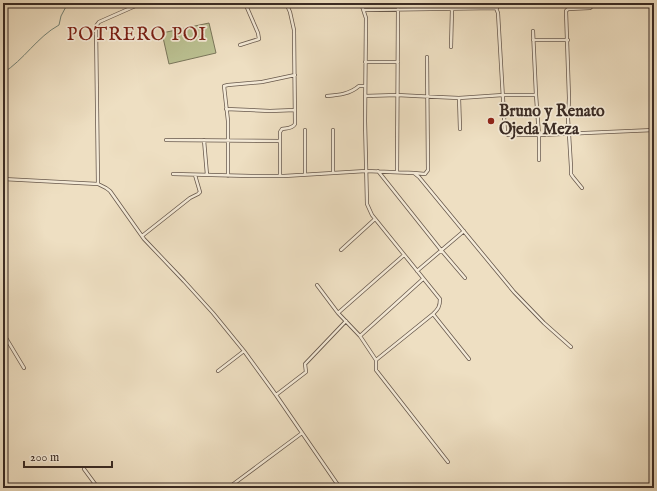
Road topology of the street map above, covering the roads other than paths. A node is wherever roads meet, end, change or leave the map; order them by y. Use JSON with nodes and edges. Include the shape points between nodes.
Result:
{"nodes":[{"id":1,"x":142,"y":3,"type":"edge"},
{"id":2,"x":245,"y":3,"type":"edge"},
{"id":3,"x":286,"y":3,"type":"edge"},
{"id":4,"x":361,"y":3,"type":"edge"},
{"id":5,"x":494,"y":3,"type":"edge"},
{"id":6,"x":592,"y":3,"type":"edge"},
{"id":7,"x":452,"y":8,"type":"junction"},
{"id":8,"x":497,"y":8,"type":"junction"},
{"id":9,"x":398,"y":9,"type":"junction"},
{"id":10,"x":364,"y":10,"type":"junction"},
{"id":11,"x":533,"y":31,"type":"dead end"},
{"id":12,"x":533,"y":40,"type":"junction"},
{"id":13,"x":568,"y":40,"type":"junction"},
{"id":14,"x":240,"y":45,"type":"dead end"},
{"id":15,"x":451,"y":47,"type":"dead end"},
{"id":16,"x":427,"y":57,"type":"dead end"},
{"id":17,"x":365,"y":62,"type":"junction"},
{"id":18,"x":398,"y":62,"type":"junction"},
{"id":19,"x":294,"y":75,"type":"junction"},
{"id":20,"x":365,"y":86,"type":"junction"},
{"id":21,"x":397,"y":95,"type":"junction"},
{"id":22,"x":503,"y":95,"type":"junction"},
{"id":23,"x":536,"y":95,"type":"junction"},
{"id":24,"x":327,"y":96,"type":"dead end"},
{"id":25,"x":365,"y":96,"type":"junction"},
{"id":26,"x":428,"y":97,"type":"junction"},
{"id":27,"x":459,"y":98,"type":"junction"},
{"id":28,"x":226,"y":109,"type":"junction"},
{"id":29,"x":295,"y":110,"type":"junction"},
{"id":30,"x":460,"y":129,"type":"dead end"},
{"id":31,"x":305,"y":130,"type":"dead end"},
{"id":32,"x":333,"y":130,"type":"dead end"},
{"id":33,"x":654,"y":130,"type":"edge"},
{"id":34,"x":569,"y":134,"type":"junction"},
{"id":35,"x":539,"y":135,"type":"junction"},
{"id":36,"x":166,"y":140,"type":"dead end"},
{"id":37,"x":204,"y":140,"type":"junction"},
{"id":38,"x":228,"y":140,"type":"junction"},
{"id":39,"x":280,"y":141,"type":"junction"},
{"id":40,"x":539,"y":160,"type":"dead end"},
{"id":41,"x":366,"y":171,"type":"junction"},
{"id":42,"x":378,"y":171,"type":"junction"},
{"id":43,"x":396,"y":172,"type":"junction"},
{"id":44,"x":333,"y":173,"type":"junction"},
{"id":45,"x":173,"y":174,"type":"dead end"},
{"id":46,"x":305,"y":174,"type":"junction"},
{"id":47,"x":414,"y":174,"type":"junction"},
{"id":48,"x":195,"y":175,"type":"junction"},
{"id":49,"x":207,"y":175,"type":"junction"},
{"id":50,"x":228,"y":176,"type":"junction"},
{"id":51,"x":280,"y":176,"type":"junction"},
{"id":52,"x":3,"y":179,"type":"edge"},
{"id":53,"x":98,"y":184,"type":"junction"},
{"id":54,"x":582,"y":188,"type":"dead end"},
{"id":55,"x":375,"y":219,"type":"junction"},
{"id":56,"x":464,"y":231,"type":"junction"},
{"id":57,"x":142,"y":236,"type":"junction"},
{"id":58,"x":341,"y":250,"type":"dead end"},
{"id":59,"x":441,"y":250,"type":"junction"},
{"id":60,"x":404,"y":255,"type":"junction"},
{"id":61,"x":417,"y":271,"type":"junction"},
{"id":62,"x":465,"y":278,"type":"dead end"},
{"id":63,"x":423,"y":279,"type":"junction"},
{"id":64,"x":317,"y":285,"type":"dead end"},
{"id":65,"x":338,"y":313,"type":"junction"},
{"id":66,"x":432,"y":314,"type":"junction"},
{"id":67,"x":346,"y":321,"type":"junction"},
{"id":68,"x":3,"y":333,"type":"edge"},
{"id":69,"x":360,"y":336,"type":"junction"},
{"id":70,"x":571,"y":347,"type":"dead end"},
{"id":71,"x":244,"y":351,"type":"junction"},
{"id":72,"x":376,"y":360,"type":"junction"},
{"id":73,"x":469,"y":360,"type":"dead end"},
{"id":74,"x":24,"y":368,"type":"dead end"},
{"id":75,"x":218,"y":371,"type":"dead end"},
{"id":76,"x":276,"y":395,"type":"junction"},
{"id":77,"x":302,"y":433,"type":"junction"},
{"id":78,"x":448,"y":462,"type":"dead end"},
{"id":79,"x":84,"y":469,"type":"dead end"},
{"id":80,"x":98,"y":488,"type":"edge"},
{"id":81,"x":228,"y":488,"type":"edge"},
{"id":82,"x":340,"y":488,"type":"edge"}],
"edges":[{"from":1,"to":53,"type":"street","via":[[99,22],[96,26]]},
{"from":2,"to":14,"type":"street","via":[[259,39]]},
{"from":3,"to":19,"type":"street","via":[[294,30]]},
{"from":4,"to":10,"type":"street"},
{"from":5,"to":8,"type":"street"},
{"from":6,"to":13,"type":"street","via":[[590,8],[566,10]]},
{"from":7,"to":8,"type":"street"},
{"from":7,"to":9,"type":"street"},
{"from":7,"to":15,"type":"street"},
{"from":8,"to":22,"type":"street"},
{"from":9,"to":10,"type":"street"},
{"from":9,"to":18,"type":"street"},
{"from":10,"to":17,"type":"street"},
{"from":11,"to":12,"type":"street"},
{"from":12,"to":13,"type":"street"},
{"from":12,"to":23,"type":"street"},
{"from":13,"to":34,"type":"street"},
{"from":16,"to":26,"type":"street"},
{"from":17,"to":18,"type":"street"},
{"from":17,"to":20,"type":"street"},
{"from":18,"to":21,"type":"street"},
{"from":19,"to":28,"type":"street","via":[[224,86]]},
{"from":19,"to":29,"type":"street"},
{"from":20,"to":24,"type":"street","via":[[359,86],[343,94]]},
{"from":20,"to":25,"type":"street"},
{"from":21,"to":25,"type":"street"},
{"from":21,"to":26,"type":"street"},
{"from":21,"to":43,"type":"street"},
{"from":22,"to":23,"type":"street"},
{"from":22,"to":27,"type":"street"},
{"from":22,"to":35,"type":"street","via":[[505,133]]},
{"from":23,"to":35,"type":"street"},
{"from":25,"to":41,"type":"street"},
{"from":26,"to":27,"type":"street"},
{"from":26,"to":47,"type":"street","via":[[428,170],[425,174]]},
{"from":27,"to":30,"type":"street"},
{"from":28,"to":29,"type":"street"},
{"from":28,"to":38,"type":"street"},
{"from":29,"to":39,"type":"street","via":[[295,124],[293,127],[282,129]]},
{"from":31,"to":46,"type":"street"},
{"from":32,"to":44,"type":"street"},
{"from":33,"to":34,"type":"street"},
{"from":34,"to":35,"type":"street"},
{"from":34,"to":54,"type":"street","via":[[572,174]]},
{"from":35,"to":40,"type":"street"},
{"from":36,"to":37,"type":"street"},
{"from":37,"to":38,"type":"street"},
{"from":37,"to":49,"type":"street"},
{"from":38,"to":39,"type":"street"},
{"from":38,"to":50,"type":"street"},
{"from":39,"to":51,"type":"street"},
{"from":41,"to":42,"type":"street"},
{"from":41,"to":44,"type":"street"},
{"from":41,"to":55,"type":"street","via":[[367,204]]},
{"from":42,"to":43,"type":"street"},
{"from":42,"to":59,"type":"street"},
{"from":43,"to":47,"type":"street"},
{"from":44,"to":46,"type":"street"},
{"from":45,"to":48,"type":"street"},
{"from":46,"to":51,"type":"street"},
{"from":47,"to":56,"type":"street"},
{"from":48,"to":49,"type":"street"},
{"from":48,"to":57,"type":"street","via":[[200,192]]},
{"from":49,"to":50,"type":"street"},
{"from":50,"to":51,"type":"street"},
{"from":52,"to":53,"type":"street"},
{"from":53,"to":57,"type":"street","via":[[110,192]]},
{"from":55,"to":58,"type":"street"},
{"from":55,"to":60,"type":"street"},
{"from":56,"to":59,"type":"street"},
{"from":56,"to":70,"type":"street","via":[[521,300]]},
{"from":57,"to":71,"type":"street","via":[[184,280]]},
{"from":59,"to":61,"type":"street"},
{"from":59,"to":62,"type":"street"},
{"from":60,"to":61,"type":"street"},
{"from":60,"to":65,"type":"street"},
{"from":61,"to":63,"type":"street"},
{"from":63,"to":66,"type":"street","via":[[440,299],[438,309]]},
{"from":63,"to":69,"type":"street"},
{"from":64,"to":65,"type":"street"},
{"from":65,"to":67,"type":"street"},
{"from":66,"to":72,"type":"street"},
{"from":66,"to":73,"type":"street"},
{"from":67,"to":69,"type":"street"},
{"from":67,"to":76,"type":"street","via":[[305,364],[306,372]]},
{"from":68,"to":74,"type":"street"},
{"from":69,"to":72,"type":"street"},
{"from":71,"to":75,"type":"street"},
{"from":71,"to":76,"type":"street"},
{"from":72,"to":78,"type":"street","via":[[376,370]]},
{"from":76,"to":77,"type":"street"},
{"from":77,"to":81,"type":"street"},
{"from":77,"to":82,"type":"street"},
{"from":79,"to":80,"type":"street"}]}
